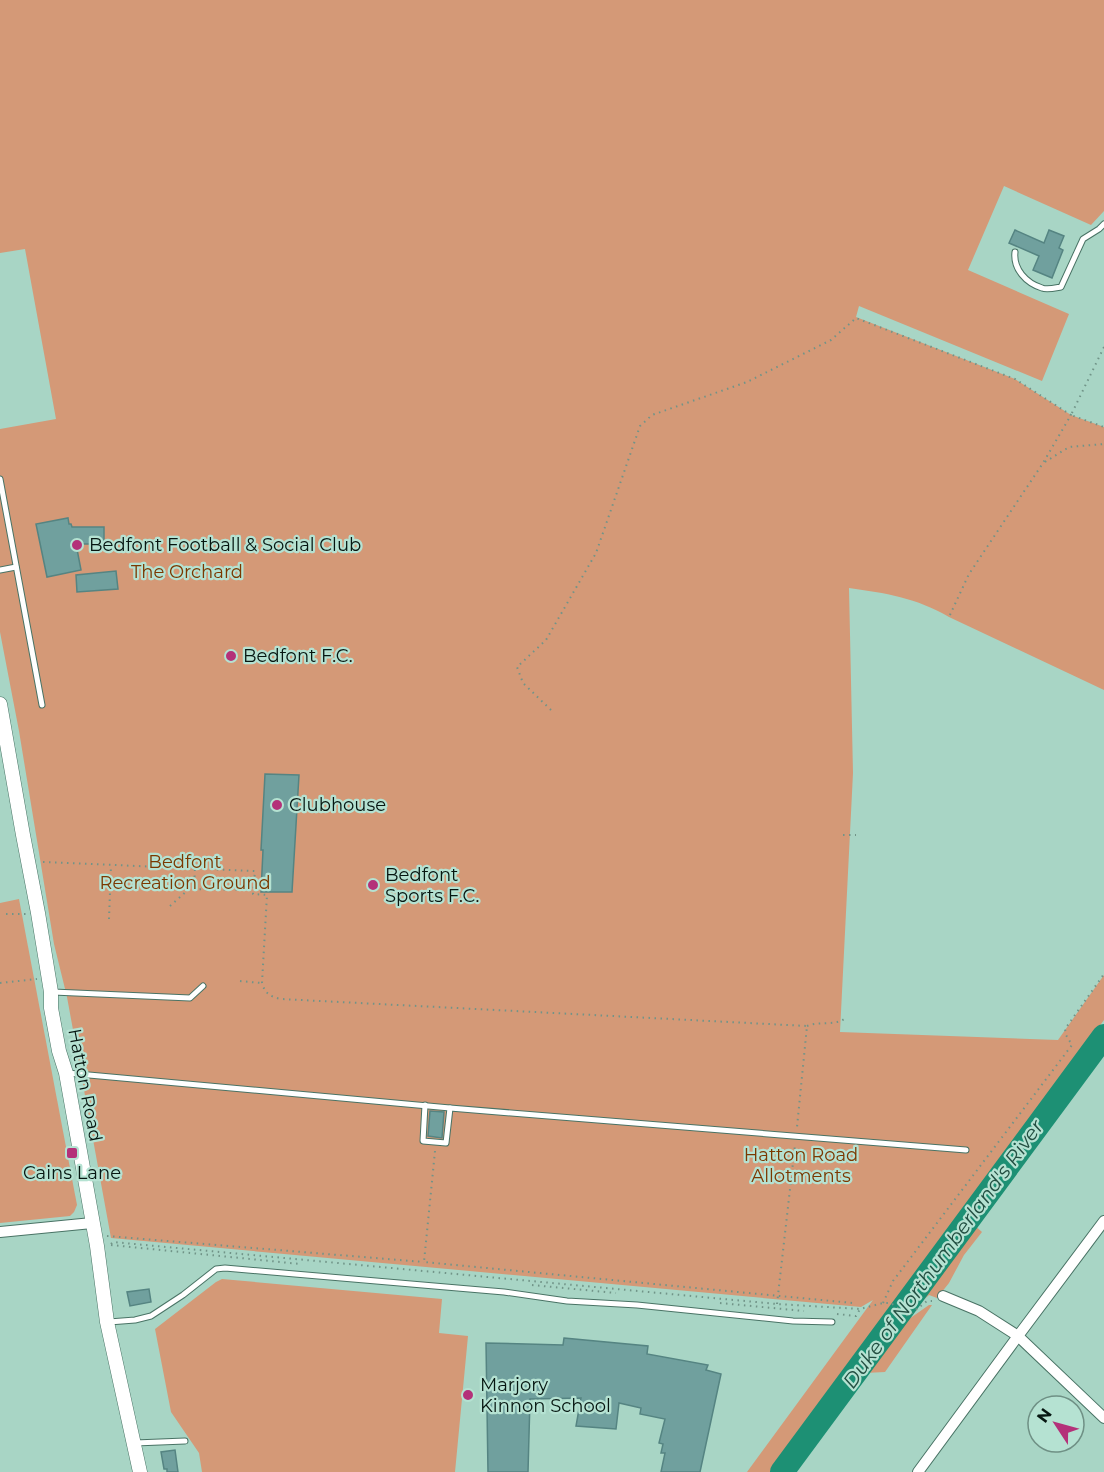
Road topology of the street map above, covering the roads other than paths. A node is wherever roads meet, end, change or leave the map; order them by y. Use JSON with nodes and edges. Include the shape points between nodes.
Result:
{"nodes":[{"id":1,"x":1104,"y":224,"type":"edge"},
{"id":2,"x":1015,"y":252,"type":"dead end"},
{"id":3,"x":0,"y":479,"type":"edge"},
{"id":4,"x":16,"y":567,"type":"junction"},
{"id":5,"x":0,"y":570,"type":"edge"},
{"id":6,"x":0,"y":704,"type":"edge"},
{"id":7,"x":42,"y":705,"type":"dead end"},
{"id":8,"x":203,"y":986,"type":"dead end"},
{"id":9,"x":51,"y":992,"type":"junction"},
{"id":10,"x":66,"y":1073,"type":"junction"},
{"id":11,"x":425,"y":1105,"type":"junction"},
{"id":12,"x":450,"y":1108,"type":"junction"},
{"id":13,"x":966,"y":1150,"type":"dead end"},
{"id":14,"x":1104,"y":1221,"type":"edge"},
{"id":15,"x":92,"y":1223,"type":"junction"},
{"id":16,"x":0,"y":1232,"type":"edge"},
{"id":17,"x":943,"y":1296,"type":"road end"},
{"id":18,"x":108,"y":1322,"type":"junction"},
{"id":19,"x":832,"y":1322,"type":"dead end"},
{"id":20,"x":1018,"y":1336,"type":"junction"},
{"id":21,"x":1104,"y":1418,"type":"edge"},
{"id":22,"x":185,"y":1441,"type":"dead end"},
{"id":23,"x":135,"y":1443,"type":"junction"},
{"id":24,"x":140,"y":1472,"type":"edge"},
{"id":25,"x":918,"y":1472,"type":"edge"}],
"edges":[{"from":1,"to":2,"type":"lane","via":[[1083,238],[1061,287],[1043,289],[1026,279],[1015,263]]},
{"from":3,"to":4,"type":"lane"},
{"from":4,"to":5,"type":"lane"},
{"from":4,"to":7,"type":"lane"},
{"from":6,"to":9,"type":"street","name":"Hatton Road"},
{"from":8,"to":9,"type":"lane","via":[[190,998]]},
{"from":9,"to":10,"type":"street","name":"Hatton Road"},
{"from":10,"to":11,"type":"lane"},
{"from":10,"to":15,"type":"street","name":"Hatton Road"},
{"from":11,"to":12,"type":"lane"},
{"from":11,"to":12,"type":"lane","via":[[423,1141],[446,1143]]},
{"from":12,"to":13,"type":"lane"},
{"from":14,"to":20,"type":"street"},
{"from":15,"to":16,"type":"street"},
{"from":15,"to":18,"type":"street","name":"Hatton Road"},
{"from":17,"to":20,"type":"street","via":[[979,1311]]},
{"from":18,"to":19,"type":"lane","via":[[151,1316],[216,1269],[225,1268]]},
{"from":18,"to":23,"type":"street","name":"Hatton Road"},
{"from":20,"to":21,"type":"street"},
{"from":20,"to":25,"type":"street"},
{"from":22,"to":23,"type":"lane"},
{"from":23,"to":24,"type":"street","name":"Hatton Road"}]}
